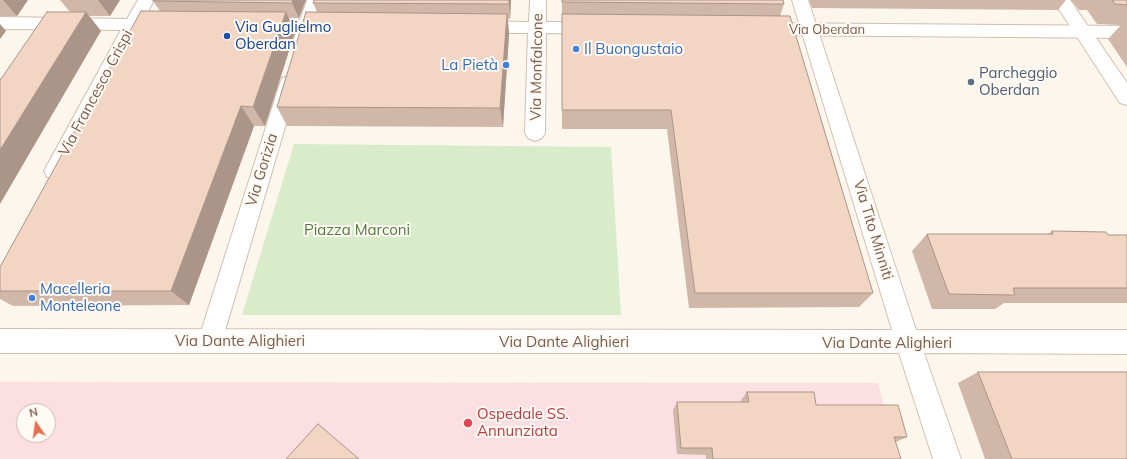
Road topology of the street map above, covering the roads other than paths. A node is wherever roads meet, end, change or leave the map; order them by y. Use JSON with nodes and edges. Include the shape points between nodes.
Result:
{"nodes":[{"id":1,"x":146,"y":0,"type":"edge"},
{"id":2,"x":315,"y":0,"type":"edge"},
{"id":3,"x":538,"y":0,"type":"edge"},
{"id":4,"x":800,"y":0,"type":"edge"},
{"id":5,"x":1061,"y":0,"type":"edge"},
{"id":6,"x":0,"y":23,"type":"edge"},
{"id":7,"x":133,"y":24,"type":"junction"},
{"id":8,"x":180,"y":25,"type":"edge"},
{"id":9,"x":243,"y":25,"type":"edge"},
{"id":10,"x":307,"y":26,"type":"junction"},
{"id":11,"x":346,"y":26,"type":"edge"},
{"id":12,"x":466,"y":27,"type":"edge"},
{"id":13,"x":537,"y":28,"type":"junction"},
{"id":14,"x":607,"y":28,"type":"edge"},
{"id":15,"x":746,"y":29,"type":"edge"},
{"id":16,"x":809,"y":29,"type":"junction"},
{"id":17,"x":1083,"y":32,"type":"junction"},
{"id":18,"x":1127,"y":32,"type":"edge"},
{"id":19,"x":1127,"y":98,"type":"edge"},
{"id":20,"x":536,"y":133,"type":"dead end"},
{"id":21,"x":45,"y":186,"type":"edge"},
{"id":22,"x":0,"y":341,"type":"edge"},
{"id":23,"x":210,"y":341,"type":"junction"},
{"id":24,"x":1127,"y":342,"type":"edge"},
{"id":25,"x":908,"y":343,"type":"junction"},
{"id":26,"x":947,"y":459,"type":"edge"}],
"edges":[{"from":1,"to":7,"type":"street","name":"Via Francesco Crispi"},
{"from":2,"to":10,"type":"street","name":"Via Gorizia"},
{"from":3,"to":13,"type":"street","name":"Via Monfalcone"},
{"from":4,"to":16,"type":"street","name":"Via Tito Minniti"},
{"from":5,"to":17,"type":"street"},
{"from":6,"to":7,"type":"street"},
{"from":7,"to":8,"type":"street"},
{"from":7,"to":21,"type":"street","name":"Via Francesco Crispi"},
{"from":9,"to":10,"type":"street"},
{"from":10,"to":11,"type":"street"},
{"from":10,"to":23,"type":"street","name":"Via Gorizia"},
{"from":12,"to":13,"type":"street"},
{"from":13,"to":14,"type":"street"},
{"from":13,"to":20,"type":"street","name":"Via Monfalcone"},
{"from":15,"to":16,"type":"street","name":"Via Oberdan"},
{"from":16,"to":17,"type":"street","name":"Via Oberdan"},
{"from":16,"to":25,"type":"street","name":"Via Tito Minniti"},
{"from":17,"to":18,"type":"street","name":"Via Oberdan"},
{"from":17,"to":19,"type":"street"},
{"from":22,"to":23,"type":"street","name":"Via Dante Alighieri"},
{"from":23,"to":25,"type":"street","name":"Via Dante Alighieri"},
{"from":24,"to":25,"type":"street","name":"Via Dante Alighieri"},
{"from":25,"to":26,"type":"street","name":"Via Tito Minniti"}]}
